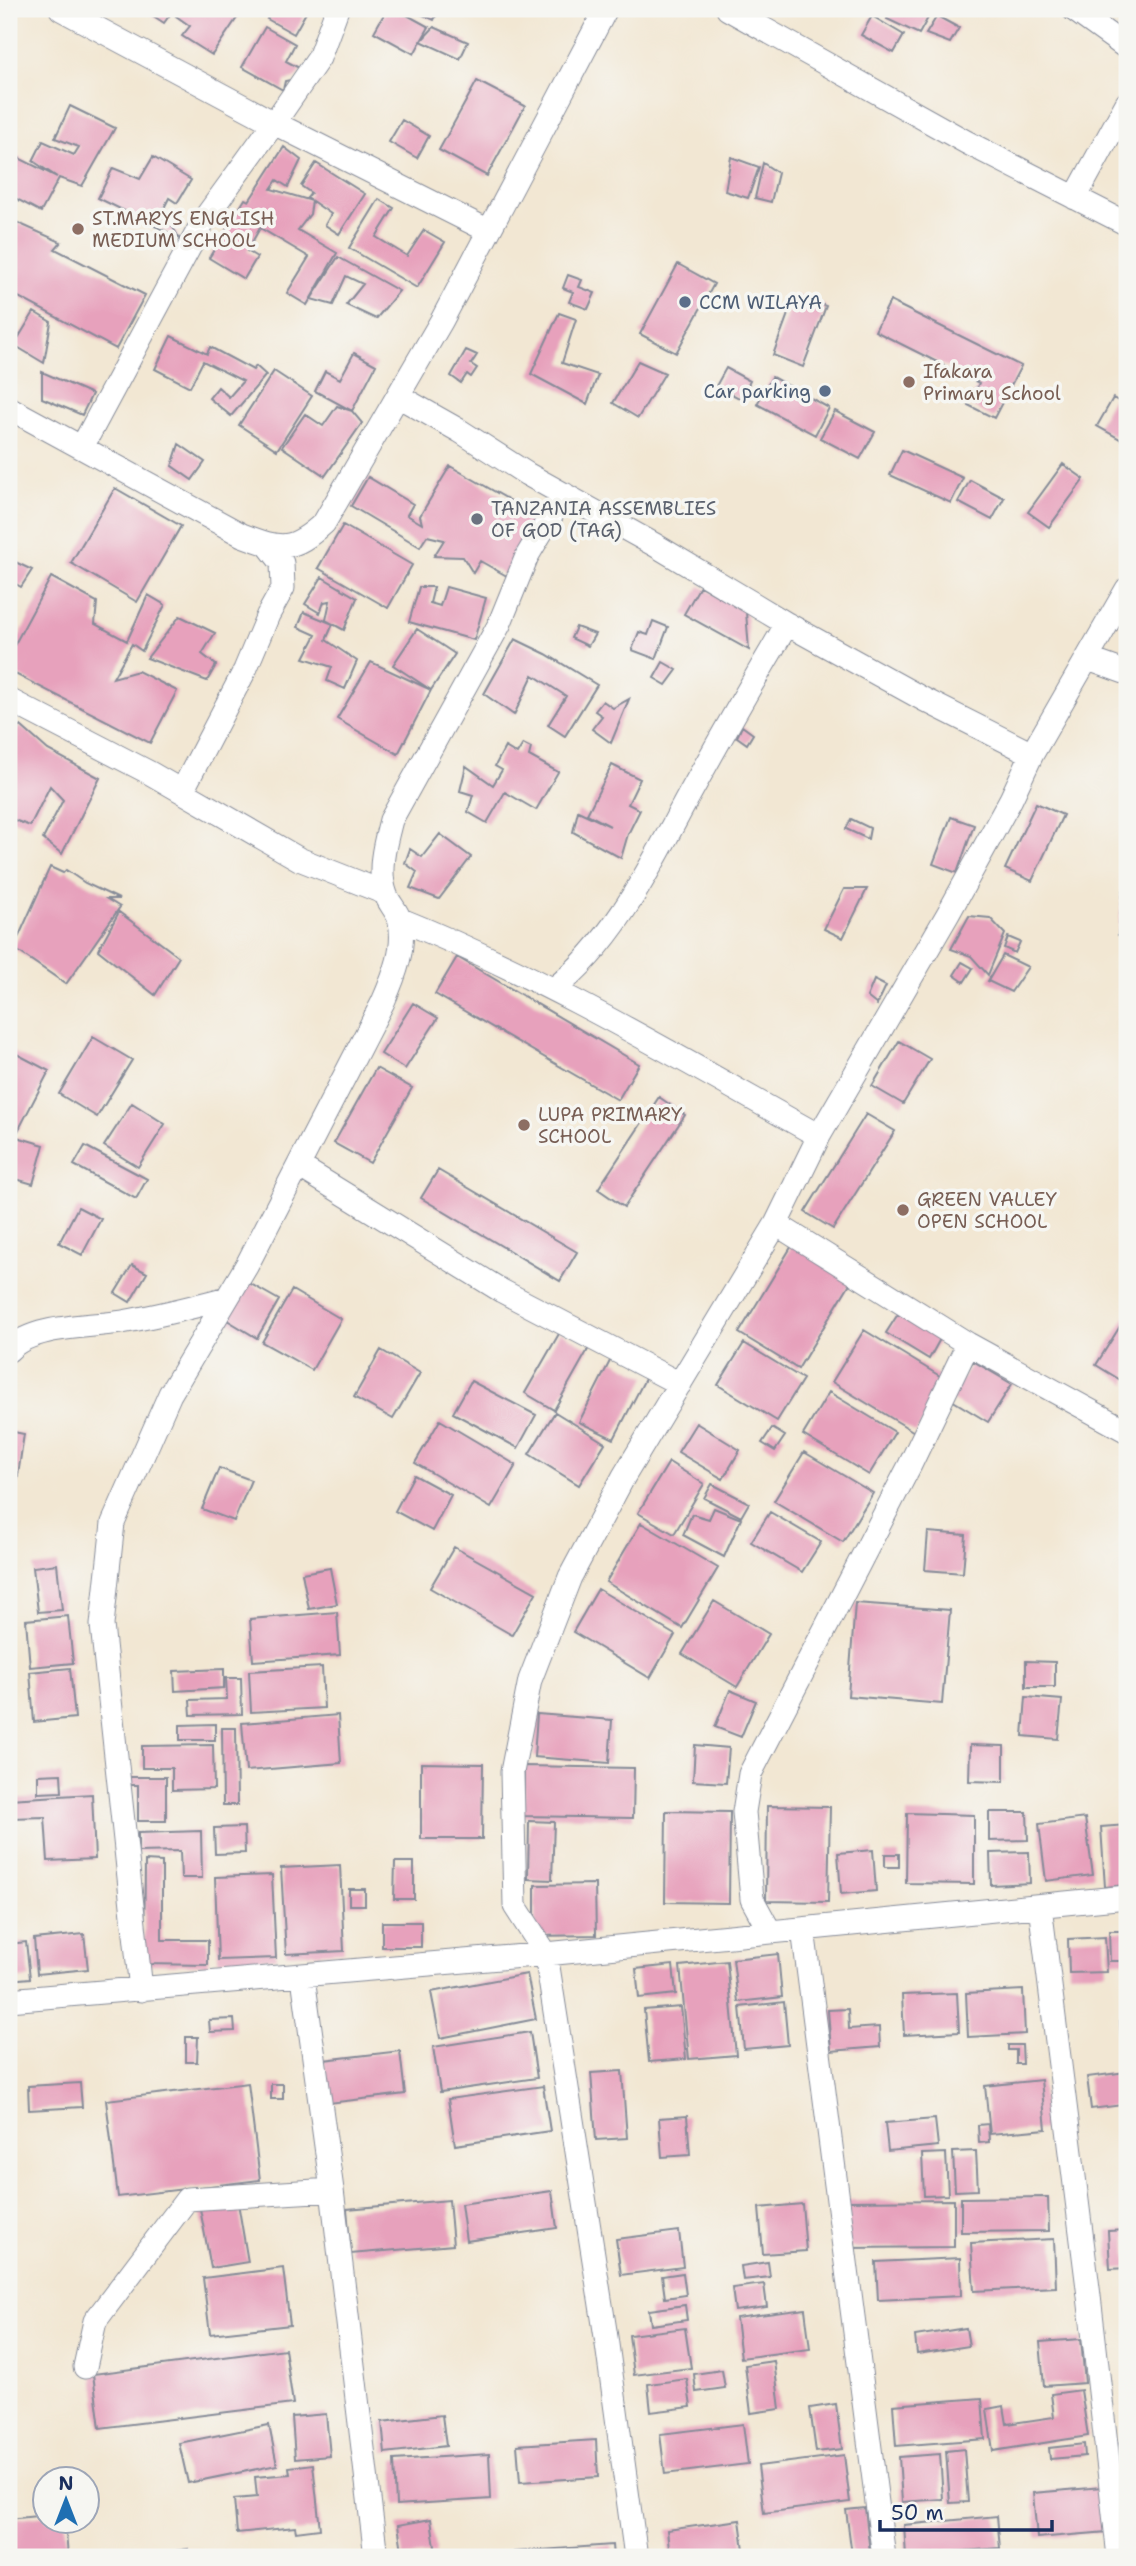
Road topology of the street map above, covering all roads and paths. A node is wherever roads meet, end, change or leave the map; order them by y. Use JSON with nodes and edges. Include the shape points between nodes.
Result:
{"nodes":[{"id":1,"x":61,"y":9,"type":"edge"},
{"id":2,"x":337,"y":9,"type":"edge"},
{"id":3,"x":606,"y":9,"type":"edge"},
{"id":4,"x":728,"y":9,"type":"edge"},
{"id":5,"x":1073,"y":9,"type":"edge"},
{"id":6,"x":1127,"y":48,"type":"edge"},
{"id":7,"x":1127,"y":103,"type":"edge"},
{"id":8,"x":274,"y":124,"type":"junction"},
{"id":9,"x":1075,"y":198,"type":"junction"},
{"id":10,"x":1127,"y":224,"type":"edge"},
{"id":11,"x":489,"y":231,"type":"junction"},
{"id":12,"x":398,"y":396,"type":"junction"},
{"id":13,"x":9,"y":408,"type":"edge"},
{"id":14,"x":82,"y":447,"type":"junction"},
{"id":15,"x":564,"y":494,"type":"junction"},
{"id":16,"x":324,"y":523,"type":"junction"},
{"id":17,"x":268,"y":545,"type":"junction"},
{"id":18,"x":283,"y":588,"type":"junction"},
{"id":19,"x":1127,"y":589,"type":"edge"},
{"id":20,"x":787,"y":624,"type":"junction"},
{"id":21,"x":1088,"y":659,"type":"junction"},
{"id":22,"x":1127,"y":673,"type":"edge"},
{"id":23,"x":9,"y":700,"type":"edge"},
{"id":24,"x":1032,"y":754,"type":"junction"},
{"id":25,"x":182,"y":791,"type":"junction"},
{"id":26,"x":385,"y":893,"type":"junction"},
{"id":27,"x":399,"y":919,"type":"junction"},
{"id":28,"x":554,"y":989,"type":"junction"},
{"id":29,"x":819,"y":1136,"type":"junction"},
{"id":30,"x":299,"y":1166,"type":"junction"},
{"id":31,"x":776,"y":1224,"type":"junction"},
{"id":32,"x":228,"y":1298,"type":"junction"},
{"id":33,"x":968,"y":1344,"type":"junction"},
{"id":34,"x":9,"y":1350,"type":"edge"},
{"id":35,"x":680,"y":1384,"type":"junction"},
{"id":36,"x":1127,"y":1431,"type":"edge"},
{"id":37,"x":1127,"y":1898,"type":"edge"},
{"id":38,"x":1040,"y":1906,"type":"junction"},
{"id":39,"x":803,"y":1929,"type":"junction"},
{"id":40,"x":770,"y":1932,"type":"junction"},
{"id":41,"x":546,"y":1955,"type":"junction"},
{"id":42,"x":303,"y":1977,"type":"junction"},
{"id":43,"x":141,"y":1990,"type":"junction"},
{"id":44,"x":9,"y":2000,"type":"edge"},
{"id":45,"x":332,"y":2190,"type":"junction"},
{"id":46,"x":85,"y":2367,"type":"dead end"},
{"id":47,"x":376,"y":2557,"type":"edge"},
{"id":48,"x":636,"y":2557,"type":"edge"},
{"id":49,"x":884,"y":2557,"type":"edge"},
{"id":50,"x":1119,"y":2557,"type":"edge"}],
"edges":[{"from":1,"to":8,"type":"street"},
{"from":2,"to":8,"type":"street","via":[[319,58]]},
{"from":3,"to":11,"type":"street"},
{"from":4,"to":9,"type":"street"},
{"from":5,"to":6,"type":"street"},
{"from":7,"to":9,"type":"street"},
{"from":8,"to":11,"type":"street"},
{"from":8,"to":14,"type":"street","via":[[205,218]]},
{"from":9,"to":10,"type":"street"},
{"from":11,"to":12,"type":"street"},
{"from":12,"to":15,"type":"street"},
{"from":12,"to":16,"type":"street"},
{"from":13,"to":14,"type":"street"},
{"from":14,"to":17,"type":"street"},
{"from":15,"to":20,"type":"street"},
{"from":15,"to":26,"type":"street","via":[[527,556],[499,625],[391,820],[383,854]]},
{"from":16,"to":17,"type":"street","via":[[296,545]]},
{"from":16,"to":18,"type":"street"},
{"from":17,"to":18,"type":"street","via":[[282,562]]},
{"from":18,"to":25,"type":"street"},
{"from":19,"to":21,"type":"street"},
{"from":20,"to":24,"type":"street"},
{"from":20,"to":28,"type":"street","via":[[643,880],[595,948]]},
{"from":21,"to":22,"type":"street"},
{"from":21,"to":24,"type":"street"},
{"from":23,"to":25,"type":"street"},
{"from":24,"to":29,"type":"street","via":[[948,914]]},
{"from":25,"to":26,"type":"street","via":[[299,859]]},
{"from":26,"to":27,"type":"street"},
{"from":27,"to":28,"type":"street","via":[[468,946]]},
{"from":27,"to":30,"type":"street","via":[[393,980]]},
{"from":28,"to":29,"type":"street"},
{"from":29,"to":31,"type":"street"},
{"from":30,"to":32,"type":"street"},
{"from":30,"to":35,"type":"street","via":[[502,1291]]},
{"from":31,"to":33,"type":"street"},
{"from":31,"to":35,"type":"street"},
{"from":32,"to":34,"type":"street","via":[[121,1322],[65,1328],[17,1341]]},
{"from":32,"to":43,"type":"street","via":[[170,1394],[113,1523],[102,1625]]},
{"from":33,"to":36,"type":"street"},
{"from":33,"to":40,"type":"street","via":[[750,1774],[744,1812],[752,1899]]},
{"from":35,"to":41,"type":"street","via":[[570,1577],[530,1680],[512,1772],[514,1906]]},
{"from":37,"to":38,"type":"street"},
{"from":38,"to":39,"type":"street"},
{"from":38,"to":50,"type":"street"},
{"from":39,"to":40,"type":"street"},
{"from":39,"to":49,"type":"street"},
{"from":40,"to":41,"type":"street"},
{"from":41,"to":42,"type":"street"},
{"from":41,"to":48,"type":"street"},
{"from":42,"to":43,"type":"street"},
{"from":42,"to":45,"type":"street"},
{"from":43,"to":44,"type":"street"},
{"from":45,"to":46,"type":"street","via":[[187,2199],[95,2321]]},
{"from":45,"to":47,"type":"street"}]}
